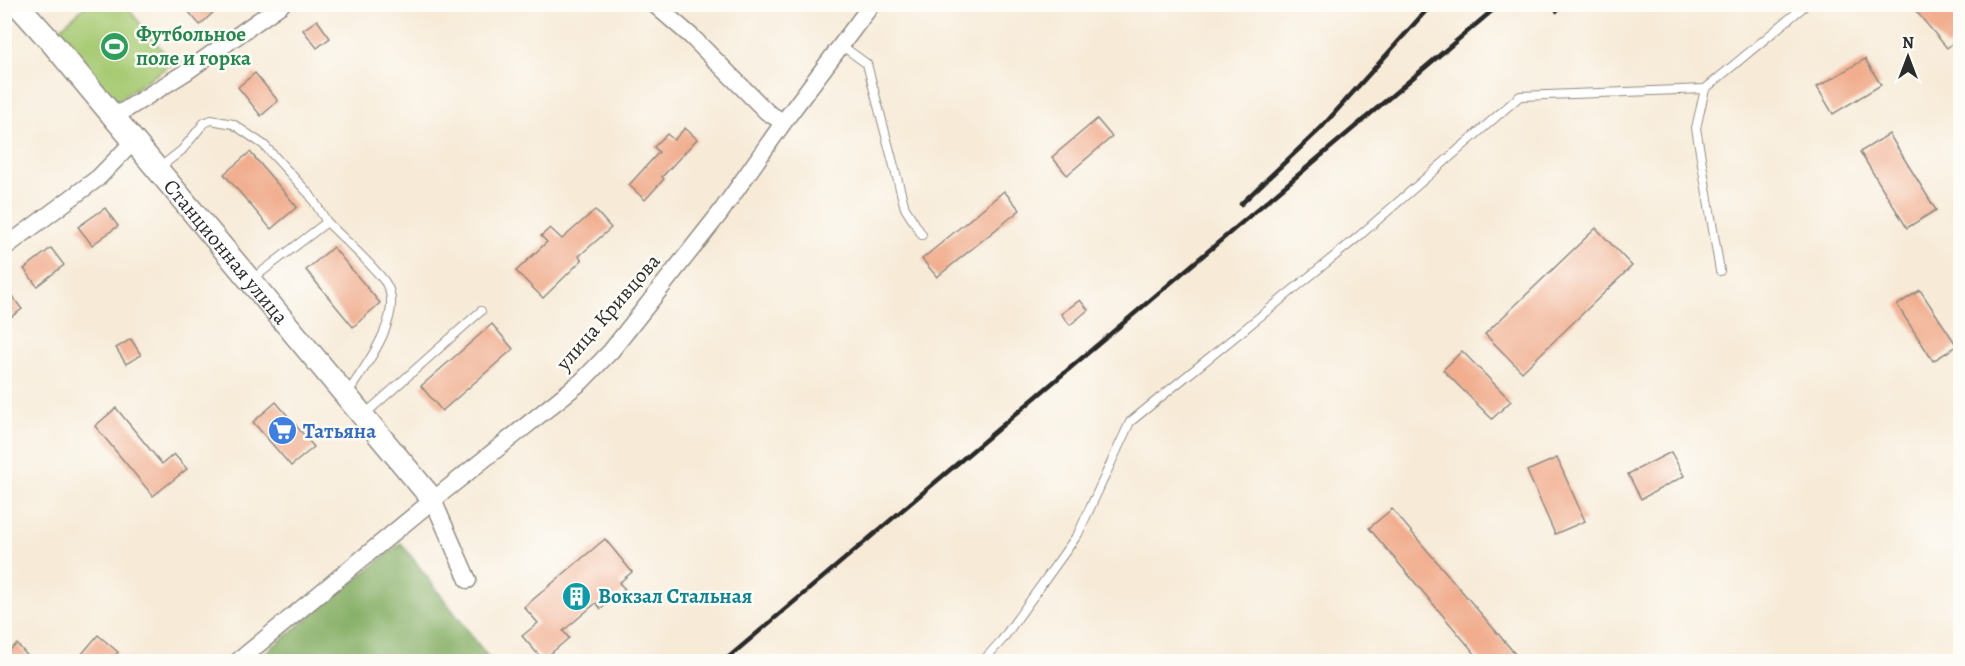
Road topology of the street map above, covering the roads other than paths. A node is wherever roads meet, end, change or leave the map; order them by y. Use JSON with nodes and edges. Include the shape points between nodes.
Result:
{"nodes":[{"id":1,"x":17,"y":4,"type":"edge"},
{"id":2,"x":282,"y":4,"type":"edge"},
{"id":3,"x":654,"y":4,"type":"edge"},
{"id":4,"x":872,"y":4,"type":"edge"},
{"id":5,"x":1807,"y":4,"type":"edge"},
{"id":6,"x":841,"y":45,"type":"junction"},
{"id":7,"x":1705,"y":89,"type":"junction"},
{"id":8,"x":114,"y":117,"type":"junction"},
{"id":9,"x":783,"y":122,"type":"junction"},
{"id":10,"x":134,"y":141,"type":"junction"},
{"id":11,"x":158,"y":169,"type":"junction"},
{"id":12,"x":327,"y":222,"type":"junction"},
{"id":13,"x":922,"y":235,"type":"dead end"},
{"id":14,"x":4,"y":248,"type":"edge"},
{"id":15,"x":1720,"y":271,"type":"dead end"},
{"id":16,"x":250,"y":280,"type":"junction"},
{"id":17,"x":481,"y":311,"type":"dead end"},
{"id":18,"x":346,"y":394,"type":"junction"},
{"id":19,"x":364,"y":416,"type":"junction"},
{"id":20,"x":433,"y":500,"type":"junction"},
{"id":21,"x":468,"y":580,"type":"dead end"},
{"id":22,"x":237,"y":662,"type":"edge"},
{"id":23,"x":982,"y":662,"type":"edge"}],
"edges":[{"from":1,"to":8,"type":"street","name":"Станционная улица"},
{"from":2,"to":8,"type":"street"},
{"from":3,"to":9,"type":"street","via":[[767,112]]},
{"from":4,"to":6,"type":"street","name":"улица Кривцова"},
{"from":5,"to":7,"type":"lane"},
{"from":6,"to":9,"type":"street","name":"улица Кривцова"},
{"from":6,"to":13,"type":"lane","via":[[867,64],[905,208]]},
{"from":7,"to":15,"type":"lane","via":[[1696,128]]},
{"from":7,"to":23,"type":"lane","via":[[1520,96],[1358,237],[1130,422],[1078,534]]},
{"from":8,"to":10,"type":"street","name":"Станционная улица"},
{"from":9,"to":20,"type":"street","name":"улица Кривцова","via":[[720,213],[611,351],[575,387]]},
{"from":10,"to":11,"type":"street","name":"Станционная улица"},
{"from":10,"to":14,"type":"street","via":[[98,178]]},
{"from":11,"to":12,"type":"lane","via":[[182,150],[204,123],[211,120],[233,124],[264,145],[310,195]]},
{"from":11,"to":16,"type":"street","name":"Станционная улица"},
{"from":12,"to":16,"type":"lane"},
{"from":12,"to":18,"type":"lane","via":[[387,284],[393,312],[375,353]]},
{"from":16,"to":18,"type":"street","name":"Станционная улица"},
{"from":17,"to":19,"type":"lane"},
{"from":18,"to":19,"type":"street","name":"Станционная улица"},
{"from":19,"to":20,"type":"street","name":"Станционная улица"},
{"from":20,"to":21,"type":"street"},
{"from":20,"to":22,"type":"street","name":"улица Кривцова"}]}
